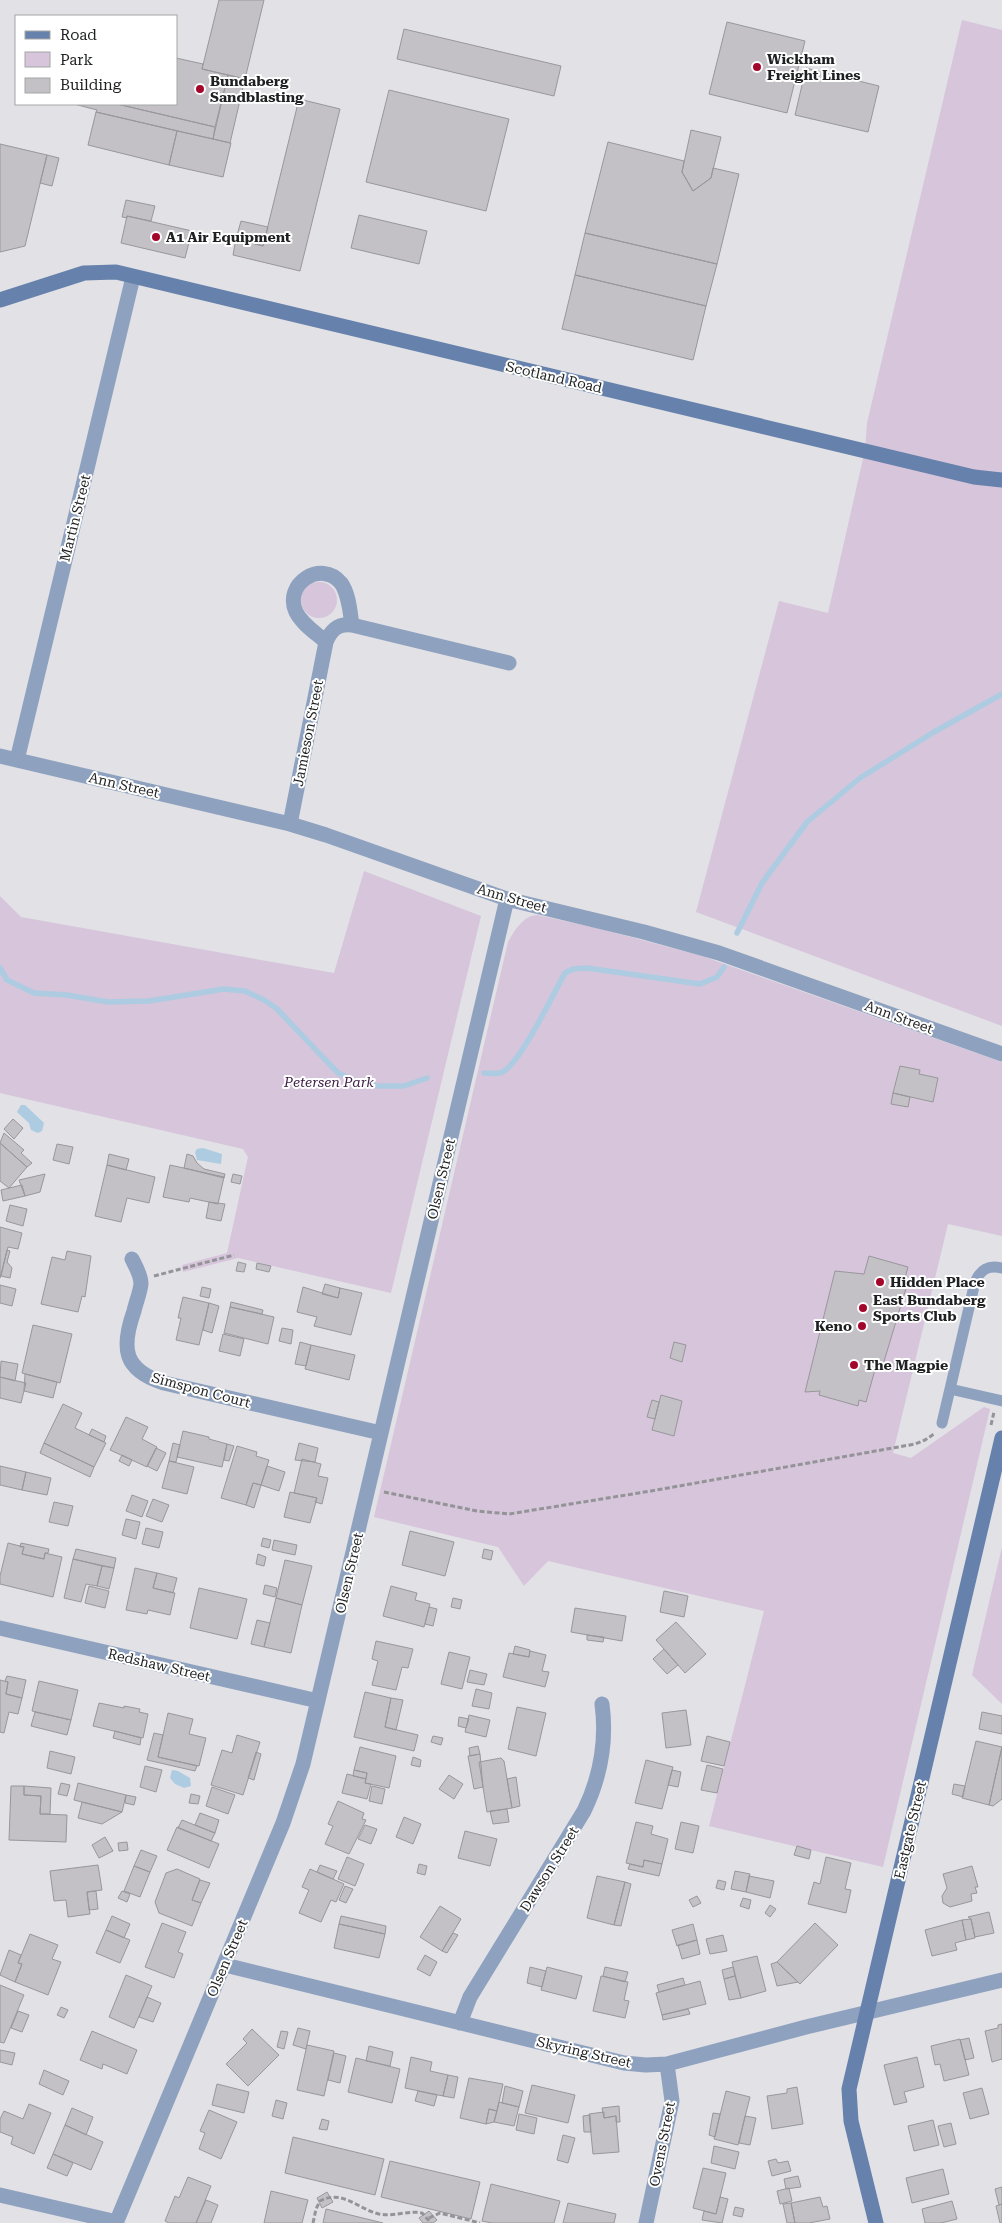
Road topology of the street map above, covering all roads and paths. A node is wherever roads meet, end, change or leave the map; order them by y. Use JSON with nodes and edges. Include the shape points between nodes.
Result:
{"nodes":[{"id":1,"x":133,"y":277,"type":"junction"},
{"id":2,"x":0,"y":300,"type":"edge"},
{"id":3,"x":974,"y":477,"type":"junction"},
{"id":4,"x":1002,"y":480,"type":"edge"},
{"id":5,"x":1002,"y":488,"type":"edge"},
{"id":6,"x":352,"y":624,"type":"junction"},
{"id":7,"x":326,"y":642,"type":"junction"},
{"id":8,"x":509,"y":663,"type":"dead end"},
{"id":9,"x":0,"y":756,"type":"edge"},
{"id":10,"x":17,"y":760,"type":"junction"},
{"id":11,"x":290,"y":824,"type":"junction"},
{"id":12,"x":507,"y":899,"type":"junction"},
{"id":13,"x":1002,"y":1054,"type":"edge"},
{"id":14,"x":234,"y":1255,"type":"dead end"},
{"id":15,"x":132,"y":1259,"type":"dead end"},
{"id":16,"x":1002,"y":1268,"type":"edge"},
{"id":17,"x":140,"y":1279,"type":"junction"},
{"id":18,"x":950,"y":1389,"type":"junction"},
{"id":19,"x":1002,"y":1401,"type":"edge"},
{"id":20,"x":942,"y":1423,"type":"joint"},
{"id":21,"x":381,"y":1433,"type":"junction"},
{"id":22,"x":1002,"y":1438,"type":"edge"},
{"id":23,"x":368,"y":1489,"type":"junction"},
{"id":24,"x":0,"y":1628,"type":"edge"},
{"id":25,"x":318,"y":1701,"type":"junction"},
{"id":26,"x":602,"y":1704,"type":"dead end"},
{"id":27,"x":225,"y":1965,"type":"junction"},
{"id":28,"x":1002,"y":1980,"type":"edge"},
{"id":29,"x":866,"y":2014,"type":"junction"},
{"id":30,"x":460,"y":2023,"type":"junction"},
{"id":31,"x":667,"y":2064,"type":"junction"},
{"id":32,"x":0,"y":2195,"type":"edge"},
{"id":33,"x":428,"y":2218,"type":"junction"},
{"id":34,"x":116,"y":2223,"type":"edge"},
{"id":35,"x":312,"y":2223,"type":"edge"},
{"id":36,"x":431,"y":2223,"type":"edge"},
{"id":37,"x":480,"y":2223,"type":"edge"},
{"id":38,"x":646,"y":2223,"type":"edge"},
{"id":39,"x":876,"y":2223,"type":"edge"}],
"edges":[{"from":1,"to":2,"type":"street","name":"Scotland Road","via":[[106,271],[84,273]]},
{"from":1,"to":3,"type":"street","name":"Scotland Road"},
{"from":1,"to":10,"type":"street","name":"Martin Street"},
{"from":3,"to":4,"type":"street","name":"Scotland Road"},
{"from":3,"to":5,"type":"street","name":"Scotland Road"},
{"from":6,"to":7,"type":"street","via":[[336,628]]},
{"from":6,"to":7,"type":"street","via":[[345,590],[340,582],[326,574],[309,575],[296,588],[293,606],[302,621]]},
{"from":6,"to":8,"type":"street"},
{"from":7,"to":11,"type":"street","name":"Jamieson Street"},
{"from":9,"to":10,"type":"street","name":"Ann Street"},
{"from":10,"to":11,"type":"street","name":"Ann Street"},
{"from":11,"to":12,"type":"street","name":"Ann Street"},
{"from":12,"to":13,"type":"street","name":"Ann Street","via":[[719,953]]},
{"from":12,"to":21,"type":"street","name":"Olsen Street"},
{"from":14,"to":17,"type":"path"},
{"from":15,"to":17,"type":"street"},
{"from":16,"to":18,"type":"lane","via":[[984,1270],[975,1282]]},
{"from":17,"to":21,"type":"street","name":"Simspon Court","via":[[126,1347],[140,1372],[164,1383]]},
{"from":18,"to":19,"type":"lane"},
{"from":18,"to":20,"type":"lane"},
{"from":20,"to":23,"type":"path","via":[[932,1436],[915,1444],[509,1514],[477,1511]]},
{"from":21,"to":23,"type":"street","name":"Olsen Street"},
{"from":22,"to":29,"type":"street","name":"Eastgate Street"},
{"from":23,"to":25,"type":"street","name":"Olsen Street"},
{"from":24,"to":25,"type":"street","name":"Redshaw Street"},
{"from":25,"to":27,"type":"street","name":"Olsen Street","via":[[303,1764],[283,1823]]},
{"from":26,"to":30,"type":"street","name":"Dawson Street","via":[[604,1746],[591,1796],[470,1997]]},
{"from":27,"to":30,"type":"street","name":"Skyring Street"},
{"from":27,"to":34,"type":"street","name":"Olsen Street"},
{"from":28,"to":29,"type":"street","name":"Skyring Street"},
{"from":29,"to":31,"type":"street","name":"Skyring Street"},
{"from":29,"to":39,"type":"street","name":"Eastgate Street","via":[[849,2089],[849,2104]]},
{"from":30,"to":31,"type":"street","name":"Skyring Street","via":[[624,2063]]},
{"from":31,"to":38,"type":"street","name":"Ovens Street","via":[[672,2101]]},
{"from":32,"to":34,"type":"street"},
{"from":33,"to":35,"type":"path","via":[[419,2212],[379,2214],[352,2201],[333,2197],[320,2201]]},
{"from":33,"to":36,"type":"path"},
{"from":33,"to":37,"type":"path","via":[[440,2213]]}]}
